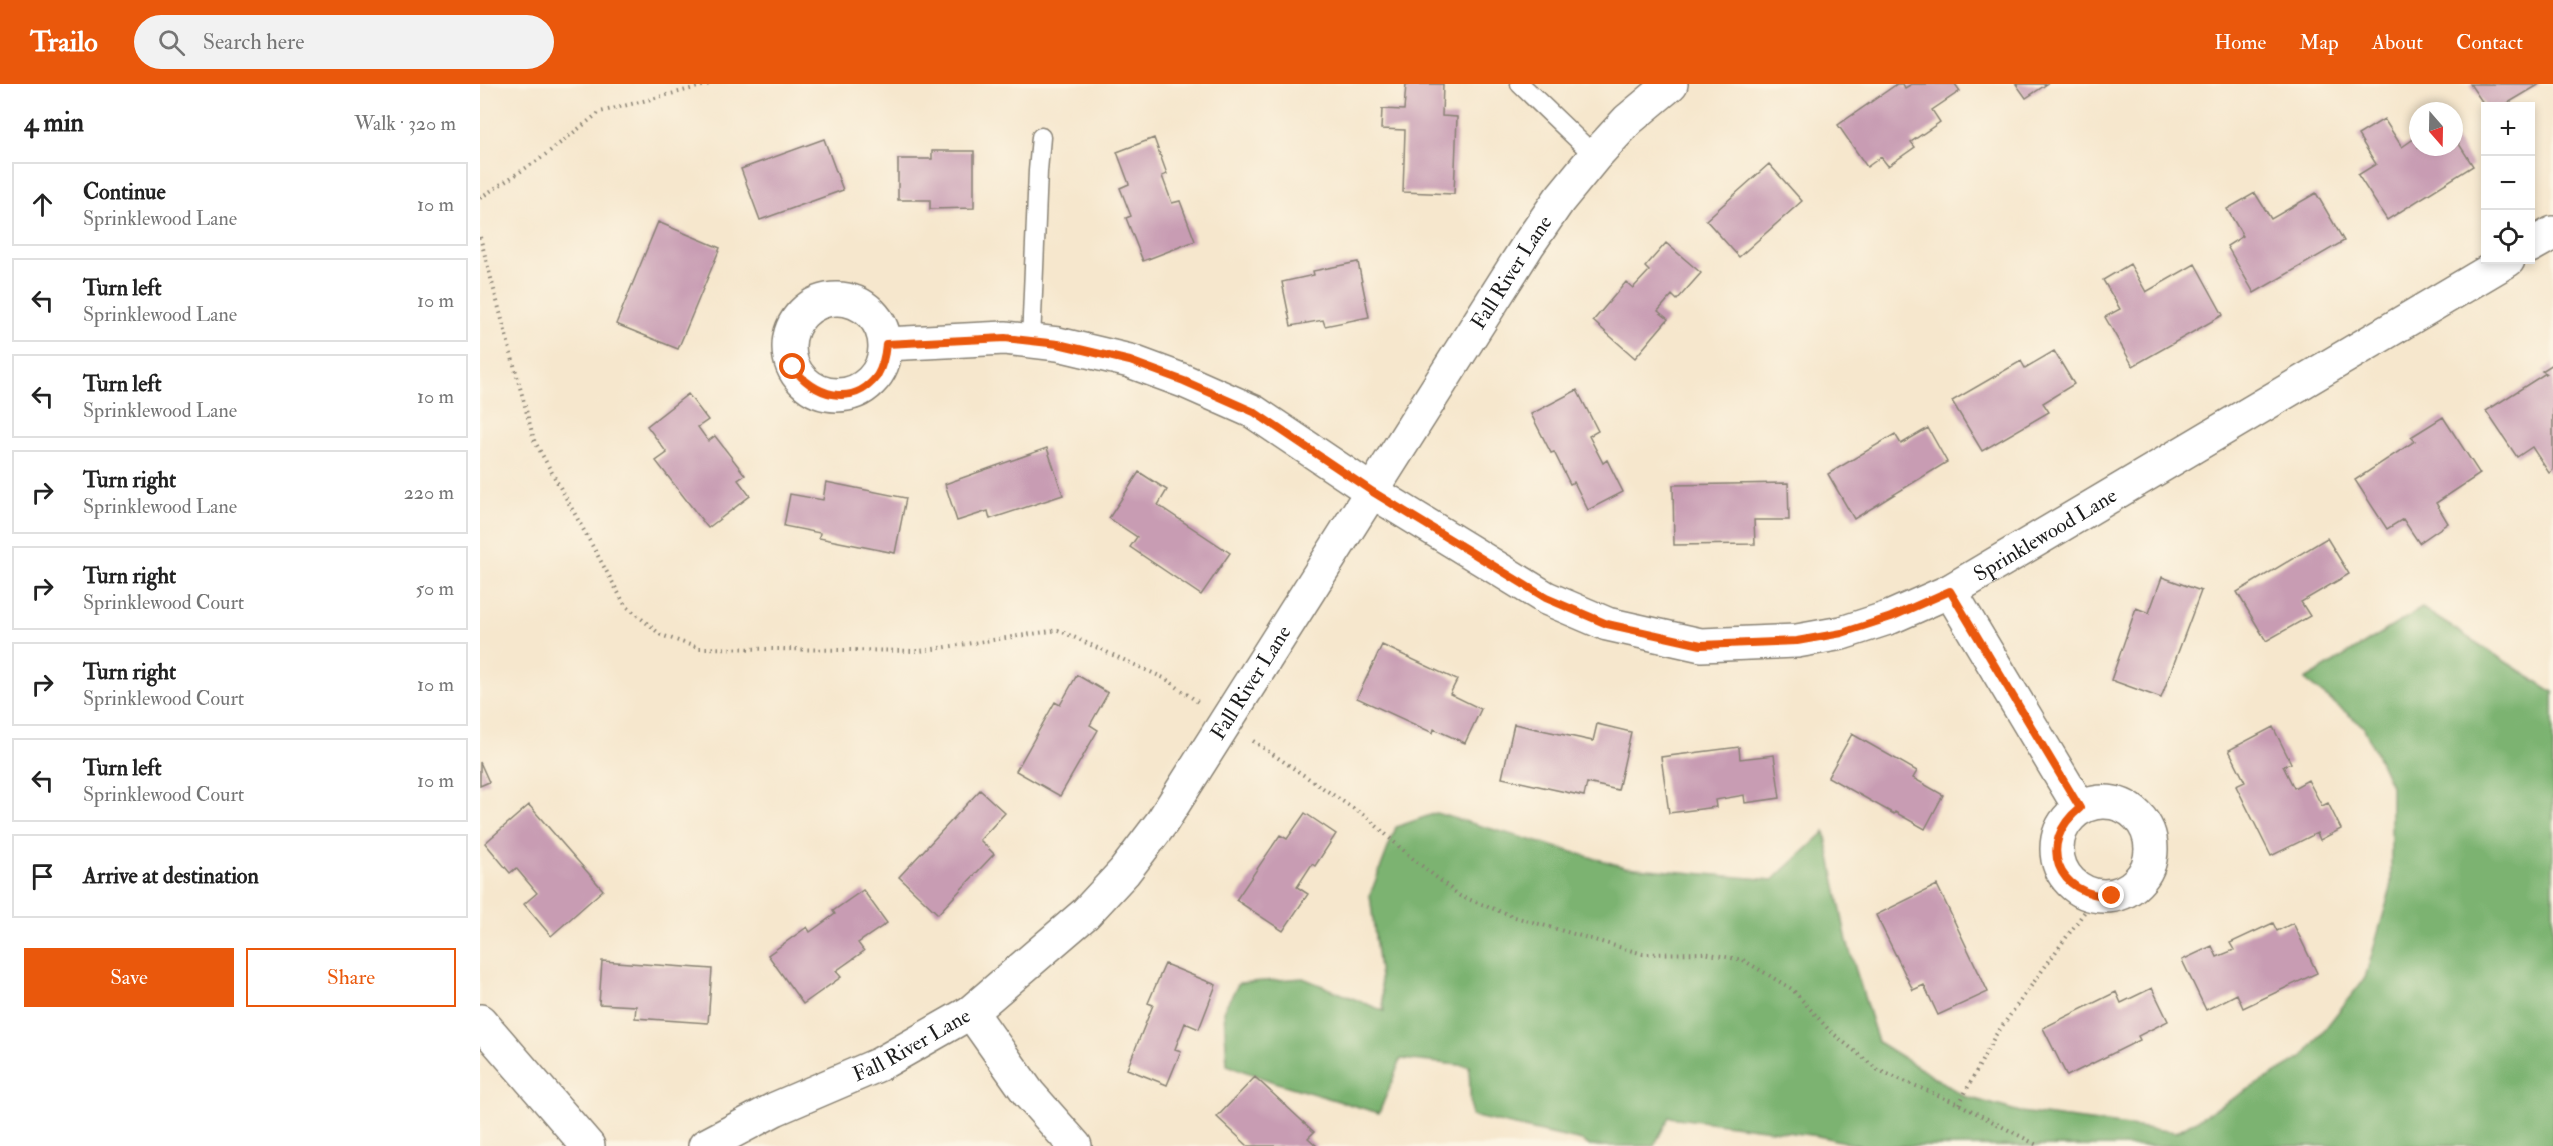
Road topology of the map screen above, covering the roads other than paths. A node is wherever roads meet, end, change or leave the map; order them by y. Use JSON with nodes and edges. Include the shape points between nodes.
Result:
{"nodes":[{"id":1,"x":1520,"y":84,"type":"edge"},
{"id":2,"x":1671,"y":84,"type":"edge"},
{"id":3,"x":1041,"y":137,"type":"dead end"},
{"id":4,"x":1595,"y":156,"type":"junction"},
{"id":5,"x":2553,"y":233,"type":"edge"},
{"id":6,"x":2535,"y":243,"type":"edge"},
{"id":7,"x":2501,"y":264,"type":"edge"},
{"id":8,"x":1031,"y":340,"type":"junction"},
{"id":9,"x":886,"y":344,"type":"dead end"},
{"id":10,"x":1373,"y":492,"type":"junction"},
{"id":11,"x":1950,"y":591,"type":"junction"},
{"id":12,"x":2080,"y":808,"type":"junction"},
{"id":13,"x":971,"y":1012,"type":"junction"},
{"id":14,"x":480,"y":1021,"type":"edge"},
{"id":15,"x":588,"y":1146,"type":"edge"},
{"id":16,"x":705,"y":1146,"type":"edge"},
{"id":17,"x":1075,"y":1146,"type":"edge"}],
"edges":[{"from":1,"to":4,"type":"lane"},
{"from":2,"to":4,"type":"street","name":"Fall River Lane","via":[[1628,120]]},
{"from":3,"to":8,"type":"lane"},
{"from":4,"to":10,"type":"street","name":"Fall River Lane","via":[[1528,245]]},
{"from":5,"to":6,"type":"street"},
{"from":7,"to":11,"type":"street","name":"Sprinklewood Lane"},
{"from":8,"to":9,"type":"street","name":"Sprinklewood Lane"},
{"from":8,"to":10,"type":"street","name":"Sprinklewood Lane","via":[[1130,361],[1254,412]]},
{"from":10,"to":11,"type":"street","name":"Sprinklewood Lane","via":[[1546,598],[1607,624],[1701,645],[1797,641],[1842,633]]},
{"from":10,"to":13,"type":"street","name":"Fall River Lane","via":[[1162,822],[1124,872],[1085,914]]},
{"from":11,"to":12,"type":"street"},
{"from":12,"to":12,"type":"street","via":[[2067,819],[2056,849],[2067,880],[2096,896],[2127,891],[2140,880],[2148,865],[2149,833],[2127,808],[2112,802]]},
{"from":13,"to":16,"type":"street","name":"Fall River Lane","via":[[880,1064],[775,1109]]},
{"from":13,"to":17,"type":"street","via":[[1029,1094]]},
{"from":14,"to":15,"type":"street"}]}
